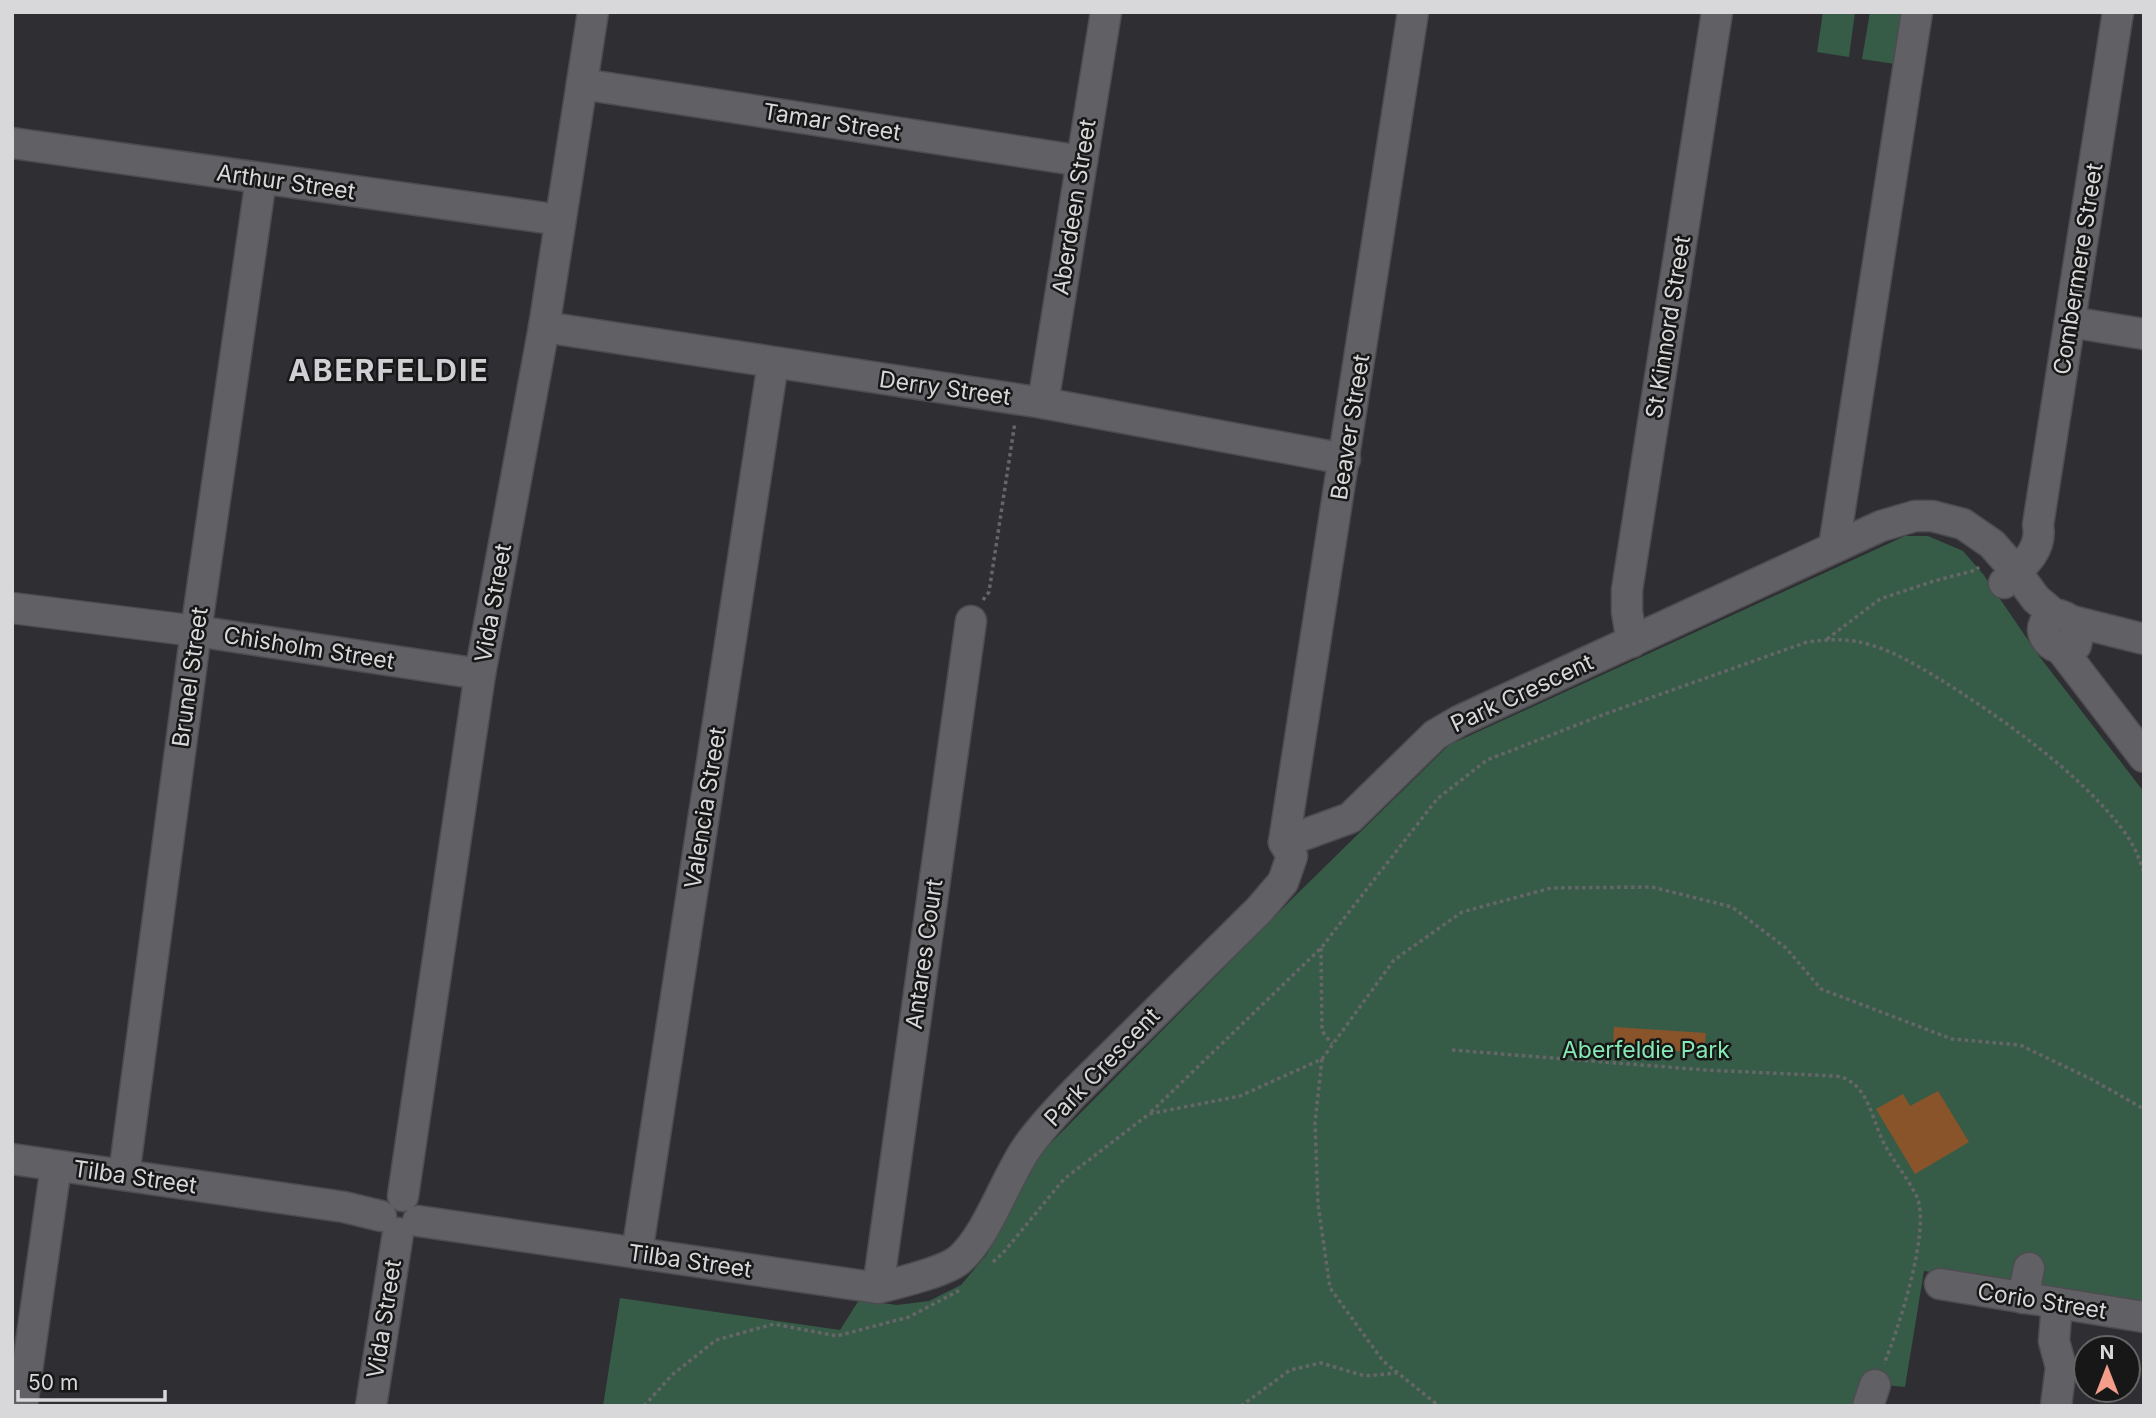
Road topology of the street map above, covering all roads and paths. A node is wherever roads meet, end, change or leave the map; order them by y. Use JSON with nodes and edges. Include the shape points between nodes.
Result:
{"nodes":[{"id":1,"x":593,"y":12,"type":"edge"},
{"id":2,"x":1106,"y":12,"type":"edge"},
{"id":3,"x":1413,"y":12,"type":"edge"},
{"id":4,"x":1717,"y":12,"type":"edge"},
{"id":5,"x":1917,"y":12,"type":"edge"},
{"id":6,"x":2118,"y":12,"type":"edge"},
{"id":7,"x":582,"y":84,"type":"junction"},
{"id":8,"x":12,"y":143,"type":"edge"},
{"id":9,"x":1082,"y":161,"type":"junction"},
{"id":10,"x":261,"y":179,"type":"junction"},
{"id":11,"x":561,"y":220,"type":"junction"},
{"id":12,"x":2070,"y":322,"type":"junction"},
{"id":13,"x":544,"y":327,"type":"junction"},
{"id":14,"x":2144,"y":334,"type":"edge"},
{"id":15,"x":773,"y":363,"type":"junction"},
{"id":16,"x":1031,"y":401,"type":"junction"},
{"id":17,"x":1345,"y":460,"type":"junction"},
{"id":18,"x":1834,"y":547,"type":"junction"},
{"id":19,"x":2001,"y":569,"type":"junction"},
{"id":20,"x":12,"y":608,"type":"edge"},
{"id":21,"x":971,"y":621,"type":"joint"},
{"id":22,"x":196,"y":631,"type":"junction"},
{"id":23,"x":2064,"y":634,"type":"junction"},
{"id":24,"x":2137,"y":637,"type":"edge"},
{"id":25,"x":1825,"y":640,"type":"junction"},
{"id":26,"x":1633,"y":642,"type":"junction"},
{"id":27,"x":480,"y":674,"type":"junction"},
{"id":28,"x":2144,"y":757,"type":"edge"},
{"id":29,"x":1284,"y":842,"type":"junction"},
{"id":30,"x":2144,"y":873,"type":"edge"},
{"id":31,"x":1321,"y":948,"type":"junction"},
{"id":32,"x":1332,"y":1045,"type":"junction"},
{"id":33,"x":1452,"y":1050,"type":"dead end"},
{"id":34,"x":1322,"y":1059,"type":"junction"},
{"id":35,"x":2144,"y":1109,"type":"edge"},
{"id":36,"x":1149,"y":1114,"type":"junction"},
{"id":37,"x":12,"y":1159,"type":"edge"},
{"id":38,"x":56,"y":1166,"type":"junction"},
{"id":39,"x":124,"y":1175,"type":"junction"},
{"id":40,"x":399,"y":1223,"type":"junction"},
{"id":41,"x":637,"y":1253,"type":"junction"},
{"id":42,"x":2029,"y":1268,"type":"dead end"},
{"id":43,"x":971,"y":1270,"type":"junction"},
{"id":44,"x":1940,"y":1284,"type":"dead end"},
{"id":45,"x":878,"y":1288,"type":"junction"},
{"id":46,"x":2023,"y":1298,"type":"junction"},
{"id":47,"x":2057,"y":1303,"type":"junction"},
{"id":48,"x":2144,"y":1317,"type":"edge"},
{"id":49,"x":1397,"y":1373,"type":"junction"},
{"id":50,"x":1872,"y":1396,"type":"edge"},
{"id":51,"x":22,"y":1406,"type":"edge"},
{"id":52,"x":371,"y":1406,"type":"edge"},
{"id":53,"x":644,"y":1406,"type":"edge"},
{"id":54,"x":1241,"y":1406,"type":"edge"},
{"id":55,"x":1439,"y":1406,"type":"edge"},
{"id":56,"x":2056,"y":1406,"type":"edge"}],
"edges":[{"from":1,"to":7,"type":"street","name":"Vida Street"},
{"from":2,"to":9,"type":"street","name":"Aberdeen Street"},
{"from":3,"to":17,"type":"street","name":"Beaver Street"},
{"from":4,"to":26,"type":"street","name":"St Kinnord Street","via":[[1627,590]]},
{"from":5,"to":18,"type":"street"},
{"from":6,"to":12,"type":"street","name":"Combermere Street"},
{"from":7,"to":9,"type":"street","name":"Tamar Street"},
{"from":7,"to":11,"type":"street","name":"Vida Street"},
{"from":8,"to":10,"type":"street","name":"Arthur Street"},
{"from":9,"to":16,"type":"street","name":"Aberdeen Street"},
{"from":10,"to":11,"type":"street","name":"Arthur Street"},
{"from":10,"to":22,"type":"street","name":"Brunel Street"},
{"from":11,"to":13,"type":"street","name":"Vida Street"},
{"from":12,"to":14,"type":"street"},
{"from":12,"to":19,"type":"street","name":"Combermere Street","via":[[2040,534],[2030,558]]},
{"from":13,"to":15,"type":"street","name":"Derry Street"},
{"from":13,"to":27,"type":"street","name":"Vida Street"},
{"from":15,"to":16,"type":"street","name":"Derry Street"},
{"from":15,"to":41,"type":"street","name":"Valencia Street"},
{"from":16,"to":17,"type":"street","name":"Derry Street"},
{"from":16,"to":21,"type":"path","via":[[989,592]]},
{"from":17,"to":29,"type":"street","name":"Beaver Street"},
{"from":18,"to":19,"type":"street","name":"Park Crescent","via":[[1914,516],[1949,519],[1977,534]]},
{"from":18,"to":26,"type":"street","name":"Park Crescent"},
{"from":19,"to":23,"type":"street","name":"Park Crescent","via":[[2036,598]]},
{"from":19,"to":25,"type":"path","via":[[1976,570],[1880,599]]},
{"from":20,"to":22,"type":"street","name":"Chisholm Street"},
{"from":21,"to":45,"type":"street","name":"Antares Court"},
{"from":22,"to":27,"type":"street","name":"Chisholm Street"},
{"from":22,"to":39,"type":"street","name":"Brunel Street"},
{"from":23,"to":24,"type":"street","via":[[2097,626]]},
{"from":23,"to":28,"type":"street","name":"Park Crescent","via":[[2093,689]]},
{"from":25,"to":30,"type":"path","via":[[1872,645],[1904,658],[2005,723],[2102,806],[2124,830]]},
{"from":25,"to":31,"type":"path","via":[[1807,642],[1487,760],[1437,799]]},
{"from":26,"to":29,"type":"street","name":"Park Crescent","via":[[1459,721],[1435,735],[1350,818]]},
{"from":27,"to":40,"type":"street","name":"Vida Street","via":[[403,1196],[415,1202],[420,1214]]},
{"from":29,"to":43,"type":"street","name":"Park Crescent","via":[[1292,856],[1283,882],[1075,1091],[1026,1150],[976,1238]]},
{"from":31,"to":32,"type":"path","via":[[1322,1031]]},
{"from":31,"to":36,"type":"path"},
{"from":32,"to":34,"type":"path"},
{"from":32,"to":35,"type":"path","via":[[1394,960],[1462,912],[1551,888],[1652,887],[1732,906],[1786,948],[1821,989],[1952,1039],[2021,1045]]},
{"from":33,"to":50,"type":"path","via":[[1850,1080],[1869,1106],[1921,1214],[1909,1287]]},
{"from":34,"to":36,"type":"path","via":[[1240,1096]]},
{"from":34,"to":49,"type":"path","via":[[1315,1122],[1318,1204],[1330,1288],[1383,1361]]},
{"from":36,"to":43,"type":"path","via":[[1063,1180],[1003,1253]]},
{"from":37,"to":38,"type":"street","name":"Tilba Street"},
{"from":38,"to":39,"type":"street","name":"Tilba Street"},
{"from":38,"to":51,"type":"street"},
{"from":39,"to":40,"type":"street","name":"Tilba Street","via":[[344,1207]]},
{"from":40,"to":41,"type":"street","name":"Tilba Street"},
{"from":40,"to":52,"type":"street","name":"Vida Street"},
{"from":41,"to":45,"type":"street","name":"Tilba Street"},
{"from":42,"to":46,"type":"street"},
{"from":43,"to":45,"type":"street","name":"Tilba Street"},
{"from":43,"to":53,"type":"path","via":[[959,1291],[909,1317],[837,1336],[774,1324],[716,1340],[672,1375]]},
{"from":44,"to":46,"type":"street","name":"Corio Street"},
{"from":46,"to":47,"type":"street","name":"Corio Street"},
{"from":47,"to":48,"type":"street","name":"Corio Street"},
{"from":47,"to":56,"type":"street","via":[[2054,1341],[2061,1367]]},
{"from":49,"to":54,"type":"path","via":[[1364,1376],[1321,1363],[1290,1370]]},
{"from":49,"to":55,"type":"path"}]}
